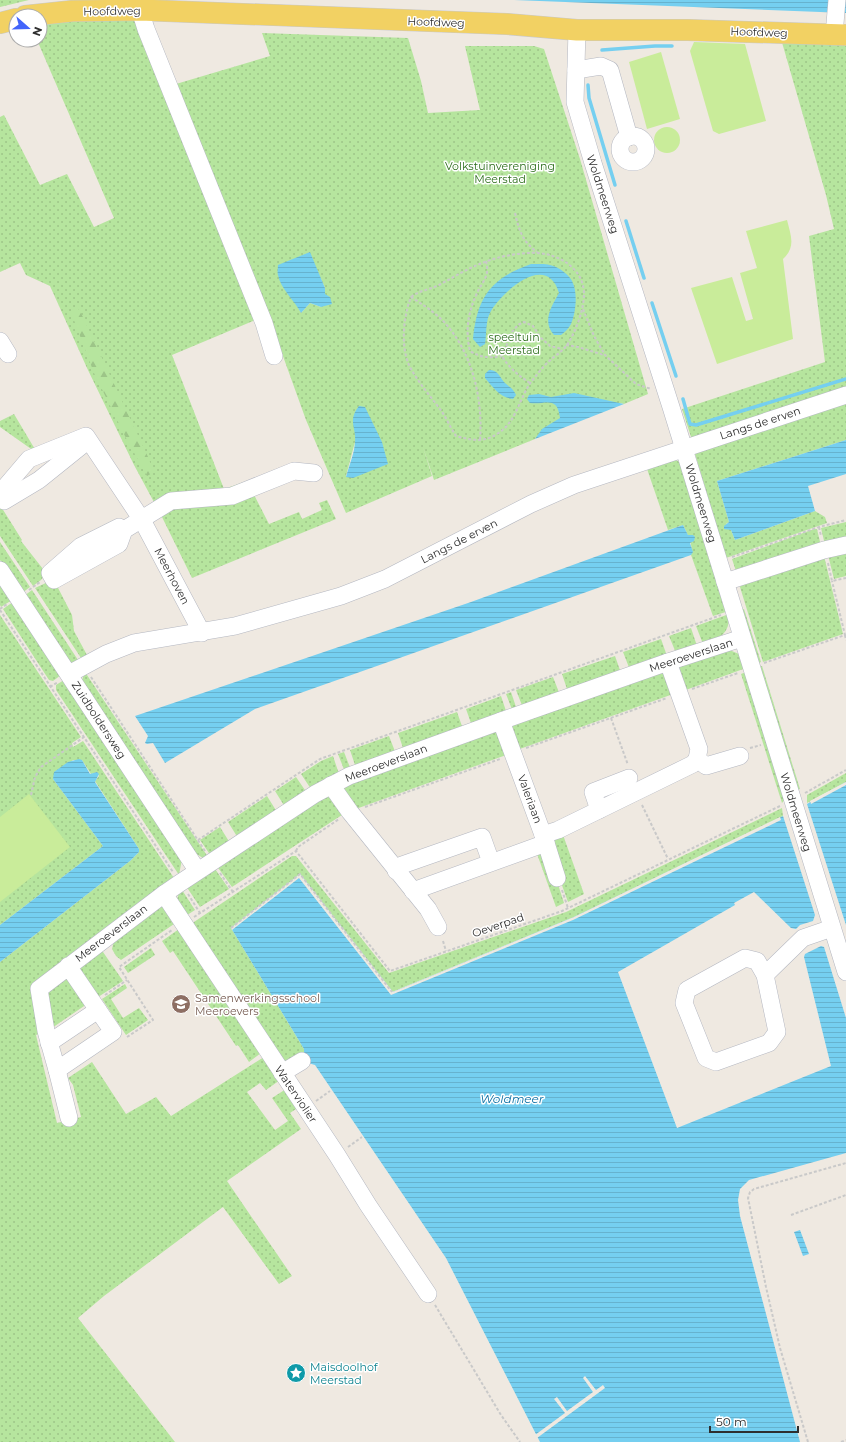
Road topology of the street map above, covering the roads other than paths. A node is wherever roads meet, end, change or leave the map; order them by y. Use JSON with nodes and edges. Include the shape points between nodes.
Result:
{"nodes":[{"id":1,"x":837,"y":0,"type":"edge"},
{"id":2,"x":140,"y":10,"type":"junction"},
{"id":3,"x":48,"y":14,"type":"edge"},
{"id":4,"x":577,"y":30,"type":"junction"},
{"id":5,"x":840,"y":35,"type":"edge"},
{"id":6,"x":576,"y":70,"type":"junction"},
{"id":7,"x":628,"y":137,"type":"dead end"},
{"id":8,"x":274,"y":356,"type":"dead end"},
{"id":9,"x":846,"y":395,"type":"edge"},
{"id":10,"x":88,"y":440,"type":"junction"},
{"id":11,"x":684,"y":448,"type":"junction"},
{"id":12,"x":314,"y":473,"type":"dead end"},
{"id":13,"x":0,"y":493,"type":"edge"},
{"id":14,"x":0,"y":499,"type":"edge"},
{"id":15,"x":142,"y":520,"type":"junction"},
{"id":16,"x":124,"y":530,"type":"dead end"},
{"id":17,"x":846,"y":545,"type":"edge"},
{"id":18,"x":0,"y":570,"type":"edge"},
{"id":19,"x":725,"y":582,"type":"junction"},
{"id":20,"x":202,"y":633,"type":"junction"},
{"id":21,"x":742,"y":638,"type":"junction"},
{"id":22,"x":668,"y":662,"type":"junction"},
{"id":23,"x":76,"y":670,"type":"junction"},
{"id":24,"x":501,"y":721,"type":"junction"},
{"id":25,"x":740,"y":756,"type":"dead end"},
{"id":26,"x":697,"y":759,"type":"junction"},
{"id":27,"x":629,"y":778,"type":"dead end"},
{"id":28,"x":331,"y":785,"type":"junction"},
{"id":29,"x":599,"y":810,"type":"junction"},
{"id":30,"x":545,"y":839,"type":"junction"},
{"id":31,"x":491,"y":862,"type":"junction"},
{"id":32,"x":198,"y":870,"type":"junction"},
{"id":33,"x":396,"y":870,"type":"junction"},
{"id":34,"x":557,"y":878,"type":"road end"},
{"id":35,"x":413,"y":891,"type":"junction"},
{"id":36,"x":164,"y":894,"type":"junction"},
{"id":37,"x":438,"y":927,"type":"dead end"},
{"id":38,"x":832,"y":928,"type":"junction"},
{"id":39,"x":68,"y":966,"type":"junction"},
{"id":40,"x":846,"y":972,"type":"edge"},
{"id":41,"x":765,"y":975,"type":"junction"},
{"id":42,"x":101,"y":1003,"type":"junction"},
{"id":43,"x":49,"y":1043,"type":"junction"},
{"id":44,"x":302,"y":1061,"type":"dead end"},
{"id":45,"x":57,"y":1070,"type":"junction"},
{"id":46,"x":282,"y":1073,"type":"junction"},
{"id":47,"x":69,"y":1118,"type":"dead end"},
{"id":48,"x":428,"y":1294,"type":"road end"}],
"edges":[{"from":1,"to":5,"type":"street"},
{"from":2,"to":3,"type":"main road","name":"Hoofdweg"},
{"from":2,"to":4,"type":"main road","name":"Hoofdweg","via":[[506,24]]},
{"from":2,"to":8,"type":"street","via":[[264,323]]},
{"from":4,"to":5,"type":"main road","name":"Hoofdweg","via":[[688,30]]},
{"from":4,"to":6,"type":"street","name":"Woldmeerweg"},
{"from":6,"to":7,"type":"street","via":[[601,66],[610,70]]},
{"from":6,"to":11,"type":"street","name":"Woldmeerweg","via":[[575,102]]},
{"from":9,"to":11,"type":"street","name":"Langs de erven"},
{"from":10,"to":13,"type":"street","via":[[86,436],[29,459]]},
{"from":10,"to":14,"type":"street","via":[[39,480],[4,501]]},
{"from":10,"to":15,"type":"street","name":"Meerhoven"},
{"from":11,"to":19,"type":"street","name":"Woldmeerweg"},
{"from":11,"to":20,"type":"street","name":"Langs de erven","via":[[545,498],[384,579],[341,596]]},
{"from":12,"to":15,"type":"street","via":[[294,471],[232,496],[171,501]]},
{"from":15,"to":16,"type":"street"},
{"from":15,"to":20,"type":"street","name":"Meerhoven"},
{"from":17,"to":19,"type":"street"},
{"from":18,"to":23,"type":"street","name":"Zuidboldersweg"},
{"from":19,"to":21,"type":"street","name":"Woldmeerweg"},
{"from":20,"to":23,"type":"street","name":"Langs de erven","via":[[134,643]]},
{"from":21,"to":22,"type":"street","name":"Meeroeverslaan"},
{"from":21,"to":38,"type":"street","name":"Woldmeerweg"},
{"from":22,"to":24,"type":"street","name":"Meeroeverslaan"},
{"from":22,"to":26,"type":"street","via":[[699,749]]},
{"from":23,"to":32,"type":"street","name":"Zuidboldersweg"},
{"from":24,"to":28,"type":"street","name":"Meeroeverslaan","via":[[349,776]]},
{"from":24,"to":30,"type":"street","name":"Valeriaan"},
{"from":25,"to":26,"type":"street","via":[[706,766]]},
{"from":26,"to":29,"type":"street","via":[[693,764]]},
{"from":27,"to":29,"type":"street","via":[[594,792]]},
{"from":28,"to":32,"type":"street","name":"Meeroeverslaan"},
{"from":28,"to":33,"type":"street"},
{"from":29,"to":30,"type":"street"},
{"from":30,"to":31,"type":"street"},
{"from":30,"to":34,"type":"street","name":"Valeriaan"},
{"from":31,"to":33,"type":"street","via":[[482,837],[402,865]]},
{"from":31,"to":35,"type":"street"},
{"from":32,"to":36,"type":"street","name":"Meeroeverslaan"},
{"from":33,"to":35,"type":"street"},
{"from":35,"to":37,"type":"street","via":[[428,909]]},
{"from":36,"to":39,"type":"street","name":"Meeroeverslaan"},
{"from":36,"to":46,"type":"street","name":"Waterviolier"},
{"from":38,"to":40,"type":"street","name":"Woldmeerweg"},
{"from":38,"to":41,"type":"street","via":[[803,938]]},
{"from":39,"to":42,"type":"street"},
{"from":39,"to":43,"type":"street","name":"Meeroeverslaan","via":[[39,988]]},
{"from":41,"to":41,"type":"street","via":[[777,1032],[769,1042],[716,1062],[706,1058],[684,1003],[687,990],[744,958],[757,961]]},
{"from":42,"to":43,"type":"street"},
{"from":42,"to":45,"type":"street","via":[[113,1032]]},
{"from":43,"to":45,"type":"street"},
{"from":44,"to":46,"type":"street"},
{"from":45,"to":47,"type":"street"},
{"from":46,"to":48,"type":"street","name":"Waterviolier"}]}
